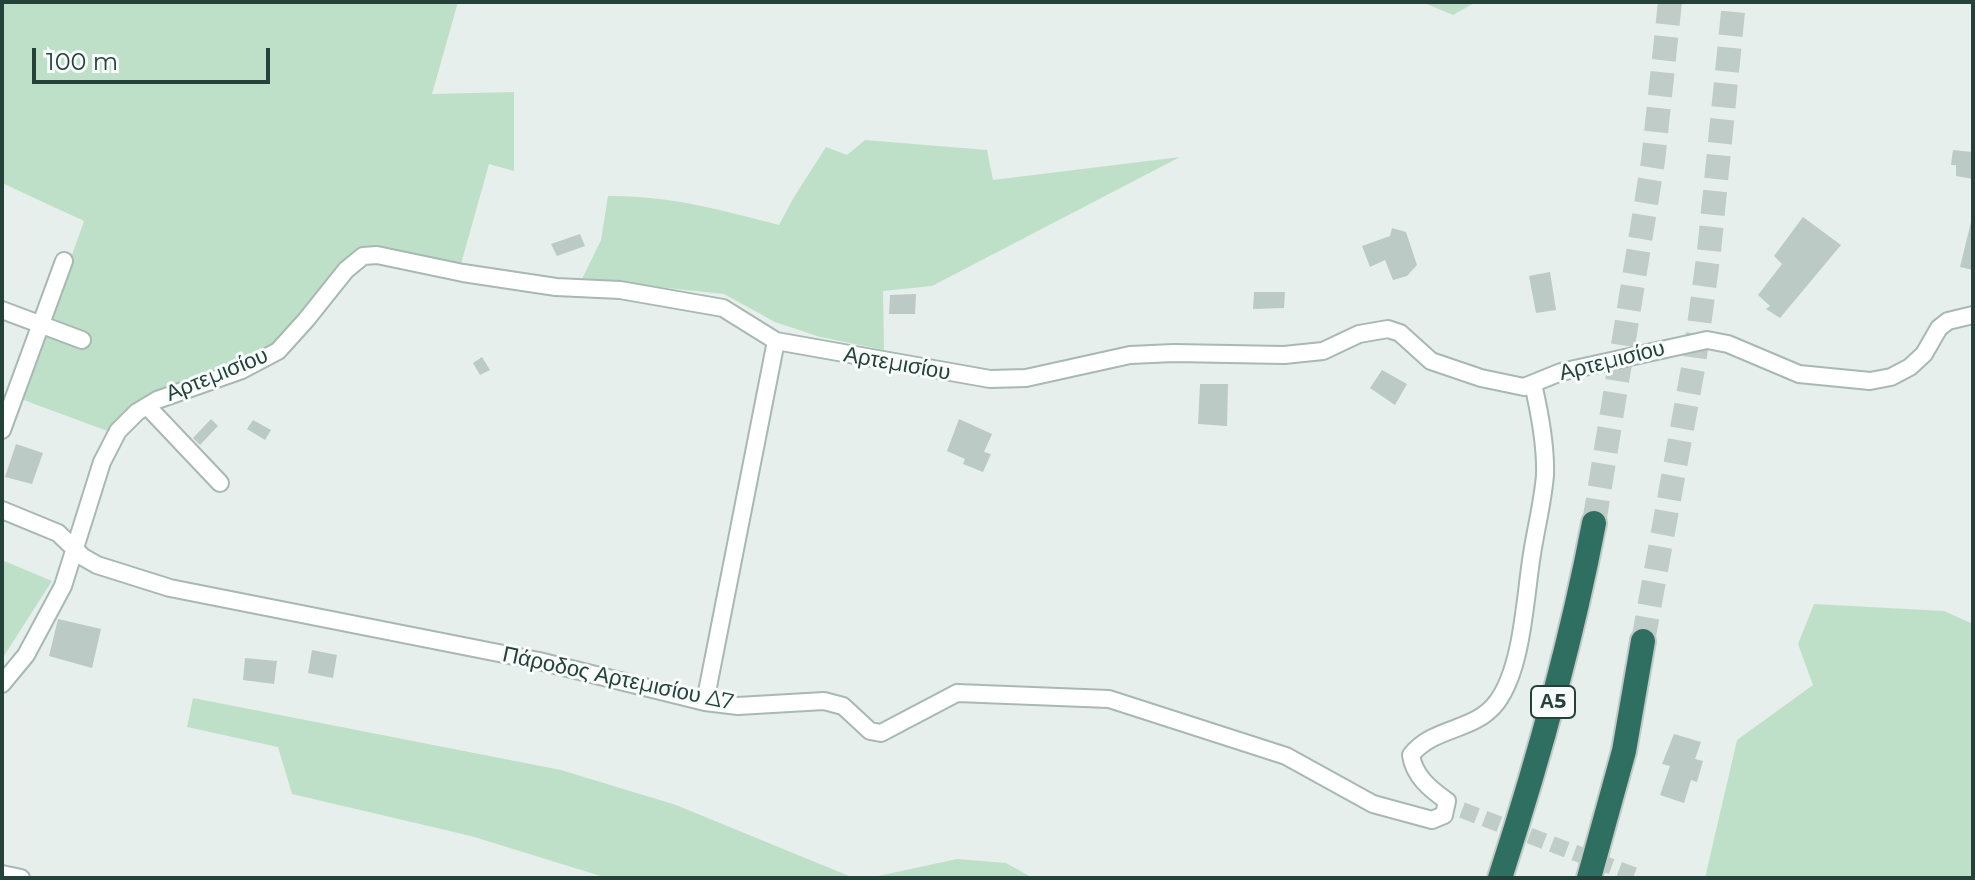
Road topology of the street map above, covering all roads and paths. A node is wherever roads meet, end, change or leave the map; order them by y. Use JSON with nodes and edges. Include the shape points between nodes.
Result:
{"nodes":[{"id":1,"x":64,"y":261,"type":"dead end"},
{"id":2,"x":2,"y":310,"type":"edge"},
{"id":3,"x":1973,"y":315,"type":"edge"},
{"id":4,"x":39,"y":324,"type":"junction"},
{"id":5,"x":82,"y":340,"type":"dead end"},
{"id":6,"x":776,"y":341,"type":"junction"},
{"id":7,"x":1533,"y":384,"type":"junction"},
{"id":8,"x":147,"y":406,"type":"junction"},
{"id":9,"x":2,"y":430,"type":"edge"},
{"id":10,"x":220,"y":483,"type":"dead end"},
{"id":11,"x":2,"y":510,"type":"edge"},
{"id":12,"x":1594,"y":523,"type":"tunnel mouth"},
{"id":13,"x":75,"y":549,"type":"junction"},
{"id":14,"x":1643,"y":641,"type":"tunnel mouth"},
{"id":15,"x":2,"y":684,"type":"edge"},
{"id":16,"x":705,"y":702,"type":"junction"},
{"id":17,"x":1447,"y":801,"type":"junction"},
{"id":18,"x":1462,"y":810,"type":"tunnel mouth"},
{"id":19,"x":2,"y":874,"type":"edge"},
{"id":20,"x":21,"y":878,"type":"edge"},
{"id":21,"x":1500,"y":878,"type":"edge"},
{"id":22,"x":1589,"y":878,"type":"edge"}],
"edges":[{"from":1,"to":4,"type":"street"},
{"from":2,"to":4,"type":"street"},
{"from":3,"to":7,"type":"street","name":"Αρτεμισίου","via":[[1939,328],[1910,367],[1870,381],[1799,374],[1707,340],[1561,372]]},
{"from":4,"to":5,"type":"street"},
{"from":4,"to":9,"type":"street"},
{"from":6,"to":7,"type":"street","name":"Αρτεμισίου","via":[[990,379],[1026,378],[1130,355],[1323,351],[1359,334],[1388,329],[1443,366],[1507,386]]},
{"from":6,"to":8,"type":"street","name":"Αρτεμισίου","via":[[723,308],[620,290],[556,287],[370,255],[346,270],[278,351]]},
{"from":6,"to":16,"type":"street"},
{"from":7,"to":17,"type":"street","via":[[1545,477],[1509,679],[1488,713],[1432,737],[1411,755],[1418,776]]},
{"from":8,"to":10,"type":"street"},
{"from":8,"to":13,"type":"street","name":"Αρτεμισίου","via":[[112,440]]},
{"from":11,"to":13,"type":"street","name":"Πάροδος Αρτεμισίου Δ7","via":[[58,533]]},
{"from":12,"to":21,"type":"highway","number":"Α5","via":[[1553,703]]},
{"from":13,"to":15,"type":"street","name":"Αρτεμισίου","via":[[63,586],[26,655]]},
{"from":13,"to":16,"type":"street","name":"Πάροδος Αρτεμισίου Δ7","via":[[97,565],[170,588],[539,661]]},
{"from":14,"to":22,"type":"highway","via":[[1624,751]]},
{"from":16,"to":17,"type":"street","name":"Πάροδος Αρτεμισίου Δ7","via":[[738,706],[824,701],[843,706],[870,731],[881,733],[957,693],[1109,699],[1286,756],[1373,804],[1432,820],[1444,815]]},
{"from":17,"to":18,"type":"street"},
{"from":19,"to":20,"type":"street"}]}
